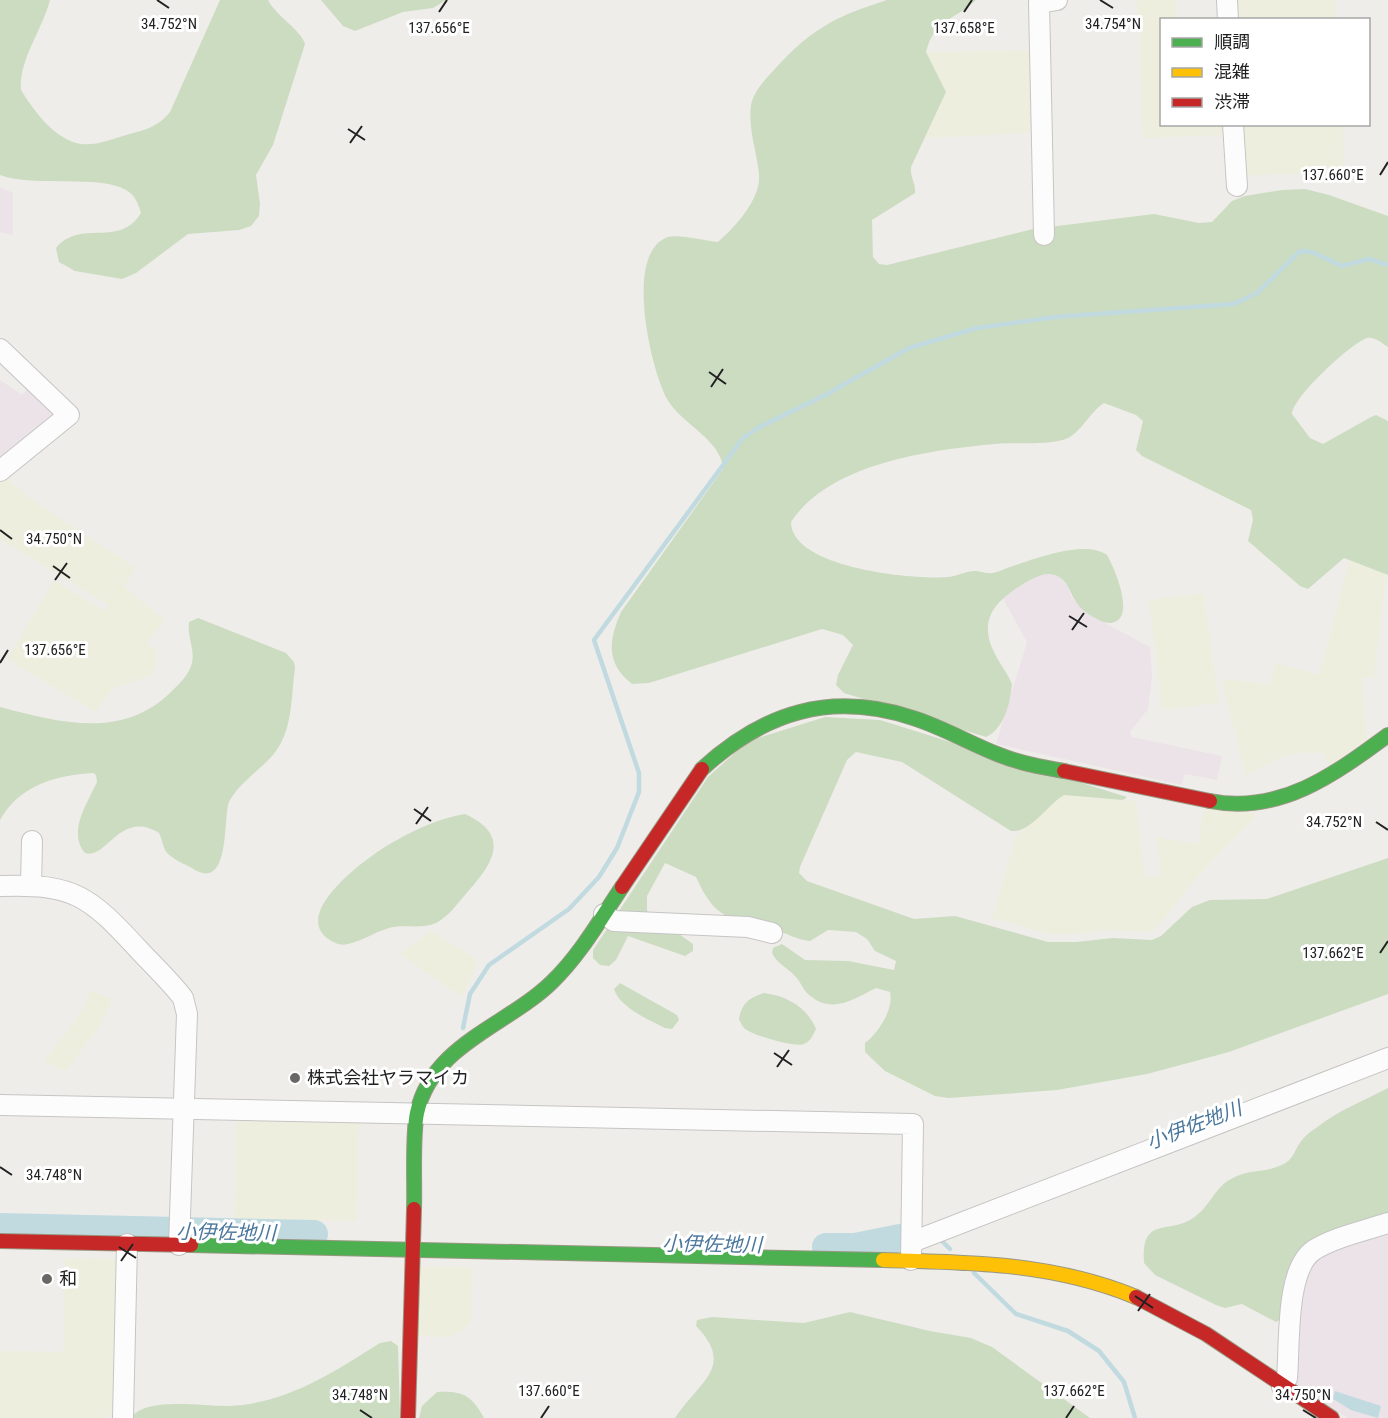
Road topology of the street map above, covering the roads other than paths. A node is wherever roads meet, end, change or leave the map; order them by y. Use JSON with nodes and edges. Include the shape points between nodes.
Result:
{"nodes":[{"id":1,"x":1056,"y":0,"type":"edge"},
{"id":2,"x":1227,"y":0,"type":"edge"},
{"id":3,"x":1228,"y":18,"type":"edge"},
{"id":4,"x":1233,"y":126,"type":"edge"},
{"id":5,"x":1237,"y":186,"type":"dead end"},
{"id":6,"x":1044,"y":235,"type":"dead end"},
{"id":7,"x":0,"y":349,"type":"edge"},
{"id":8,"x":0,"y":471,"type":"edge"},
{"id":9,"x":1388,"y":735,"type":"edge"},
{"id":10,"x":32,"y":841,"type":"dead end"},
{"id":11,"x":31,"y":885,"type":"junction"},
{"id":12,"x":0,"y":886,"type":"edge"},
{"id":13,"x":604,"y":914,"type":"junction"},
{"id":14,"x":772,"y":933,"type":"dead end"},
{"id":15,"x":1388,"y":1058,"type":"edge"},
{"id":16,"x":0,"y":1105,"type":"edge"},
{"id":17,"x":182,"y":1110,"type":"junction"},
{"id":18,"x":417,"y":1113,"type":"junction"},
{"id":19,"x":1388,"y":1223,"type":"edge"},
{"id":20,"x":179,"y":1236,"type":"junction"},
{"id":21,"x":413,"y":1240,"type":"junction"},
{"id":22,"x":0,"y":1241,"type":"edge"},
{"id":23,"x":912,"y":1242,"type":"junction"},
{"id":24,"x":127,"y":1244,"type":"junction"},
{"id":25,"x":1282,"y":1387,"type":"junction"},
{"id":26,"x":123,"y":1418,"type":"edge"},
{"id":27,"x":408,"y":1418,"type":"edge"},
{"id":28,"x":1332,"y":1418,"type":"edge"}],
"edges":[{"from":1,"to":6,"type":"street","via":[[1039,3]]},
{"from":2,"to":3,"type":"street"},
{"from":4,"to":5,"type":"street"},
{"from":7,"to":8,"type":"street","via":[[69,415]]},
{"from":9,"to":13,"type":"street","via":[[1296,795],[1264,803],[1232,804],[1011,759],[937,727],[882,710],[824,708],[796,712],[743,733],[700,771]]},
{"from":10,"to":11,"type":"street"},
{"from":11,"to":12,"type":"street"},
{"from":11,"to":17,"type":"street","via":[[71,892],[99,908],[183,998],[187,1014]]},
{"from":13,"to":14,"type":"street","via":[[614,921],[748,927]]},
{"from":13,"to":18,"type":"street","via":[[569,964],[543,991],[458,1046],[444,1060],[423,1094]]},
{"from":15,"to":23,"type":"street"},
{"from":16,"to":17,"type":"street"},
{"from":17,"to":18,"type":"street"},
{"from":17,"to":20,"type":"street"},
{"from":18,"to":21,"type":"street"},
{"from":18,"to":23,"type":"street","via":[[914,1124]]},
{"from":19,"to":25,"type":"street","via":[[1324,1245],[1304,1259],[1294,1281],[1287,1378]]},
{"from":20,"to":21,"type":"street"},
{"from":20,"to":24,"type":"street"},
{"from":21,"to":23,"type":"street"},
{"from":21,"to":27,"type":"street"},
{"from":22,"to":24,"type":"street"},
{"from":23,"to":25,"type":"street","via":[[1062,1272],[1113,1287],[1186,1322]]},
{"from":24,"to":26,"type":"street"},
{"from":25,"to":28,"type":"street"}]}
